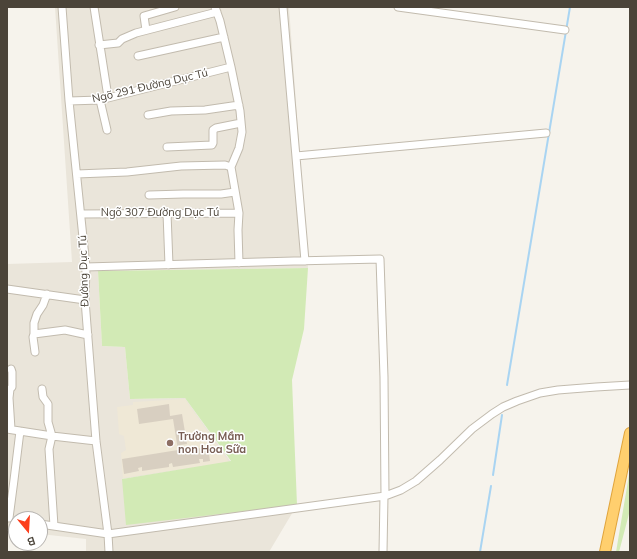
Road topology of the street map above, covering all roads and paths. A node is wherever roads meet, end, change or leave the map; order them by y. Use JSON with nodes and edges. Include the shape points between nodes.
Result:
{"nodes":[{"id":1,"x":62,"y":7,"type":"edge"},
{"id":2,"x":94,"y":7,"type":"edge"},
{"id":3,"x":175,"y":7,"type":"edge"},
{"id":4,"x":282,"y":7,"type":"edge"},
{"id":5,"x":398,"y":7,"type":"edge"},
{"id":6,"x":216,"y":10,"type":"edge"},
{"id":7,"x":146,"y":30,"type":"junction"},
{"id":8,"x":564,"y":30,"type":"dead end"},
{"id":9,"x":224,"y":38,"type":"junction"},
{"id":10,"x":99,"y":45,"type":"junction"},
{"id":11,"x":138,"y":56,"type":"dead end"},
{"id":12,"x":231,"y":67,"type":"junction"},
{"id":13,"x":108,"y":97,"type":"junction"},
{"id":14,"x":100,"y":100,"type":"junction"},
{"id":15,"x":69,"y":101,"type":"junction"},
{"id":16,"x":239,"y":105,"type":"junction"},
{"id":17,"x":148,"y":115,"type":"dead end"},
{"id":18,"x":241,"y":123,"type":"junction"},
{"id":19,"x":107,"y":130,"type":"dead end"},
{"id":20,"x":546,"y":133,"type":"dead end"},
{"id":21,"x":167,"y":147,"type":"dead end"},
{"id":22,"x":296,"y":156,"type":"junction"},
{"id":23,"x":231,"y":167,"type":"junction"},
{"id":24,"x":77,"y":174,"type":"junction"},
{"id":25,"x":235,"y":192,"type":"junction"},
{"id":26,"x":149,"y":195,"type":"dead end"},
{"id":27,"x":168,"y":213,"type":"junction"},
{"id":28,"x":239,"y":213,"type":"junction"},
{"id":29,"x":81,"y":214,"type":"junction"},
{"id":30,"x":305,"y":261,"type":"junction"},
{"id":31,"x":240,"y":263,"type":"junction"},
{"id":32,"x":170,"y":265,"type":"junction"},
{"id":33,"x":86,"y":267,"type":"junction"},
{"id":34,"x":7,"y":290,"type":"edge"},
{"id":35,"x":47,"y":294,"type":"junction"},
{"id":36,"x":85,"y":300,"type":"junction"},
{"id":37,"x":34,"y":334,"type":"junction"},
{"id":38,"x":88,"y":335,"type":"junction"},
{"id":39,"x":34,"y":352,"type":"dead end"},
{"id":40,"x":11,"y":369,"type":"dead end"},
{"id":41,"x":630,"y":386,"type":"edge"},
{"id":42,"x":42,"y":389,"type":"dead end"},
{"id":43,"x":8,"y":392,"type":"edge"},
{"id":44,"x":9,"y":429,"type":"edge"},
{"id":45,"x":20,"y":431,"type":"junction"},
{"id":46,"x":630,"y":433,"type":"edge"},
{"id":47,"x":52,"y":436,"type":"junction"},
{"id":48,"x":96,"y":441,"type":"junction"},
{"id":49,"x":384,"y":496,"type":"junction"},
{"id":50,"x":12,"y":511,"type":"edge"},
{"id":51,"x":48,"y":525,"type":"edge"},
{"id":52,"x":54,"y":526,"type":"junction"},
{"id":53,"x":108,"y":534,"type":"junction"},
{"id":54,"x":109,"y":552,"type":"edge"},
{"id":55,"x":383,"y":552,"type":"edge"},
{"id":56,"x":605,"y":552,"type":"edge"}],
"edges":[{"from":1,"to":15,"type":"street","name":"Đường Dục Tú"},
{"from":2,"to":10,"type":"street"},
{"from":3,"to":7,"type":"street","via":[[144,16]]},
{"from":4,"to":22,"type":"street"},
{"from":5,"to":8,"type":"street"},
{"from":6,"to":7,"type":"street"},
{"from":6,"to":9,"type":"street"},
{"from":7,"to":10,"type":"street","via":[[127,36],[118,43]]},
{"from":9,"to":11,"type":"street"},
{"from":9,"to":12,"type":"street"},
{"from":10,"to":13,"type":"street"},
{"from":12,"to":13,"type":"street","name":"Ngõ 291 Đường Dục Tú"},
{"from":12,"to":16,"type":"street"},
{"from":13,"to":14,"type":"street","name":"Ngõ 291 Đường Dục Tú"},
{"from":14,"to":15,"type":"street","name":"Ngõ 291 Đường Dục Tú"},
{"from":14,"to":19,"type":"street"},
{"from":15,"to":24,"type":"street","name":"Đường Dục Tú"},
{"from":16,"to":17,"type":"street"},
{"from":16,"to":18,"type":"street"},
{"from":18,"to":21,"type":"street","via":[[213,130],[212,145]]},
{"from":18,"to":23,"type":"street","via":[[239,148]]},
{"from":20,"to":22,"type":"street"},
{"from":22,"to":30,"type":"street"},
{"from":23,"to":24,"type":"street","via":[[180,166]]},
{"from":23,"to":25,"type":"street"},
{"from":24,"to":29,"type":"street","name":"Đường Dục Tú"},
{"from":25,"to":26,"type":"street"},
{"from":25,"to":28,"type":"street"},
{"from":27,"to":28,"type":"street","name":"Ngõ 307 Đường Dục Tú"},
{"from":27,"to":29,"type":"street","name":"Ngõ 307 Đường Dục Tú"},
{"from":27,"to":32,"type":"street"},
{"from":28,"to":31,"type":"street"},
{"from":29,"to":33,"type":"street","name":"Đường Dục Tú"},
{"from":30,"to":31,"type":"street"},
{"from":30,"to":49,"type":"street","via":[[380,259],[384,377]]},
{"from":31,"to":32,"type":"street"},
{"from":32,"to":33,"type":"street"},
{"from":33,"to":36,"type":"street","name":"Đường Dục Tú"},
{"from":34,"to":35,"type":"street"},
{"from":35,"to":36,"type":"street"},
{"from":35,"to":37,"type":"street","via":[[34,323]]},
{"from":36,"to":38,"type":"street","name":"Đường Dục Tú"},
{"from":37,"to":38,"type":"street","via":[[65,330]]},
{"from":37,"to":39,"type":"street"},
{"from":38,"to":48,"type":"street","name":"Đường Dục Tú"},
{"from":40,"to":43,"type":"street","via":[[12,383]]},
{"from":41,"to":49,"type":"street","via":[[558,390],[540,393],[503,407],[472,429],[416,481]]},
{"from":42,"to":47,"type":"street","via":[[49,407],[48,422]]},
{"from":43,"to":44,"type":"street"},
{"from":44,"to":45,"type":"street"},
{"from":45,"to":47,"type":"street"},
{"from":45,"to":50,"type":"street"},
{"from":46,"to":56,"type":"highway"},
{"from":47,"to":48,"type":"street"},
{"from":47,"to":52,"type":"street","via":[[49,449]]},
{"from":48,"to":53,"type":"street","name":"Đường Dục Tú"},
{"from":49,"to":53,"type":"street"},
{"from":49,"to":55,"type":"street"},
{"from":51,"to":52,"type":"street"},
{"from":52,"to":53,"type":"street"},
{"from":53,"to":54,"type":"street","name":"Đường Dục Tú"}]}
